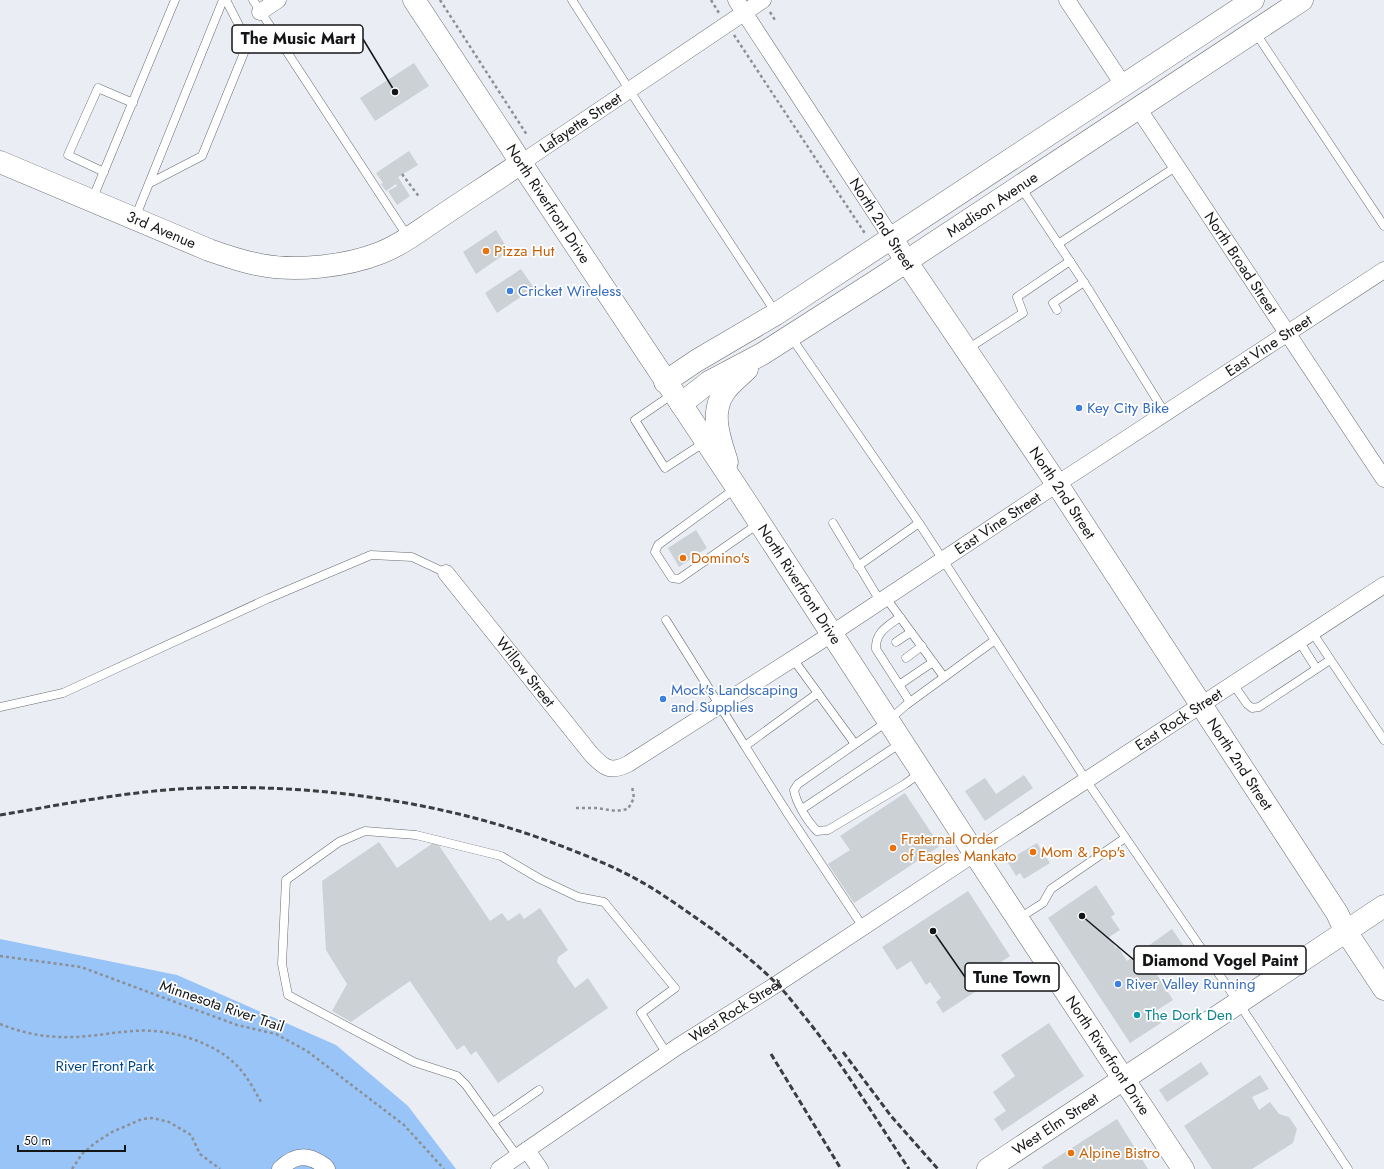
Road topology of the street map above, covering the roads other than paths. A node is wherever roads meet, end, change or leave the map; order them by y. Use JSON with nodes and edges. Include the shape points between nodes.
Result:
{"nodes":[{"id":1,"x":175,"y":0,"type":"edge"},
{"id":2,"x":224,"y":0,"type":"edge"},
{"id":3,"x":278,"y":0,"type":"edge"},
{"id":4,"x":414,"y":0,"type":"edge"},
{"id":5,"x":572,"y":0,"type":"edge"},
{"id":6,"x":764,"y":0,"type":"edge"},
{"id":7,"x":1067,"y":0,"type":"edge"},
{"id":8,"x":1253,"y":0,"type":"edge"},
{"id":9,"x":1302,"y":0,"type":"edge"},
{"id":10,"x":257,"y":6,"type":"edge"},
{"id":11,"x":741,"y":6,"type":"edge"},
{"id":12,"x":1255,"y":31,"type":"junction"},
{"id":13,"x":1124,"y":86,"type":"junction"},
{"id":14,"x":629,"y":90,"type":"junction"},
{"id":15,"x":133,"y":103,"type":"junction"},
{"id":16,"x":1138,"y":108,"type":"junction"},
{"id":17,"x":0,"y":162,"type":"edge"},
{"id":18,"x":521,"y":163,"type":"junction"},
{"id":19,"x":1177,"y":166,"type":"junction"},
{"id":20,"x":104,"y":172,"type":"junction"},
{"id":21,"x":150,"y":183,"type":"junction"},
{"id":22,"x":1020,"y":186,"type":"junction"},
{"id":23,"x":92,"y":201,"type":"junction"},
{"id":24,"x":135,"y":219,"type":"junction"},
{"id":25,"x":1384,"y":226,"type":"edge"},
{"id":26,"x":891,"y":237,"type":"junction"},
{"id":27,"x":409,"y":238,"type":"junction"},
{"id":28,"x":1058,"y":244,"type":"junction"},
{"id":29,"x":906,"y":261,"type":"junction"},
{"id":30,"x":1070,"y":261,"type":"junction"},
{"id":31,"x":329,"y":266,"type":"joint"},
{"id":32,"x":1384,"y":270,"type":"edge"},
{"id":33,"x":1084,"y":282,"type":"junction"},
{"id":34,"x":1057,"y":310,"type":"dead end"},
{"id":35,"x":776,"y":314,"type":"junction"},
{"id":36,"x":1287,"y":334,"type":"junction"},
{"id":37,"x":790,"y":336,"type":"junction"},
{"id":38,"x":966,"y":350,"type":"junction"},
{"id":39,"x":762,"y":354,"type":"junction"},
{"id":40,"x":673,"y":393,"type":"junction"},
{"id":41,"x":1165,"y":413,"type":"junction"},
{"id":42,"x":706,"y":442,"type":"junction"},
{"id":43,"x":1384,"y":479,"type":"edge"},
{"id":44,"x":734,"y":484,"type":"junction"},
{"id":45,"x":1057,"y":484,"type":"junction"},
{"id":46,"x":760,"y":523,"type":"junction"},
{"id":47,"x":833,"y":523,"type":"dead end"},
{"id":48,"x":919,"y":523,"type":"junction"},
{"id":49,"x":943,"y":559,"type":"junction"},
{"id":50,"x":858,"y":566,"type":"junction"},
{"id":51,"x":446,"y":573,"type":"joint"},
{"id":52,"x":1384,"y":585,"type":"edge"},
{"id":53,"x":883,"y":600,"type":"junction"},
{"id":54,"x":900,"y":617,"type":"junction"},
{"id":55,"x":666,"y":620,"type":"dead end"},
{"id":56,"x":832,"y":632,"type":"junction"},
{"id":57,"x":911,"y":632,"type":"junction"},
{"id":58,"x":1305,"y":637,"type":"junction"},
{"id":59,"x":995,"y":640,"type":"junction"},
{"id":60,"x":896,"y":642,"type":"dead end"},
{"id":61,"x":922,"y":646,"type":"junction"},
{"id":62,"x":906,"y":658,"type":"dead end"},
{"id":63,"x":793,"y":659,"type":"junction"},
{"id":64,"x":1330,"y":660,"type":"junction"},
{"id":65,"x":933,"y":662,"type":"junction"},
{"id":66,"x":1316,"y":668,"type":"junction"},
{"id":67,"x":944,"y":677,"type":"junction"},
{"id":68,"x":1232,"y":684,"type":"junction"},
{"id":69,"x":899,"y":685,"type":"junction"},
{"id":70,"x":818,"y":693,"type":"junction"},
{"id":71,"x":910,"y":702,"type":"junction"},
{"id":72,"x":1202,"y":704,"type":"junction"},
{"id":73,"x":719,"y":706,"type":"junction"},
{"id":74,"x":0,"y":707,"type":"edge"},
{"id":75,"x":888,"y":721,"type":"junction"},
{"id":76,"x":1384,"y":740,"type":"edge"},
{"id":77,"x":903,"y":742,"type":"junction"},
{"id":78,"x":855,"y":744,"type":"junction"},
{"id":79,"x":745,"y":746,"type":"junction"},
{"id":80,"x":608,"y":769,"type":"joint"},
{"id":81,"x":922,"y":772,"type":"junction"},
{"id":82,"x":1086,"y":780,"type":"junction"},
{"id":83,"x":802,"y":808,"type":"junction"},
{"id":84,"x":1125,"y":838,"type":"junction"},
{"id":85,"x":975,"y":854,"type":"junction"},
{"id":86,"x":1384,"y":906,"type":"edge"},
{"id":87,"x":1018,"y":919,"type":"junction"},
{"id":88,"x":863,"y":927,"type":"junction"},
{"id":89,"x":1346,"y":930,"type":"junction"},
{"id":90,"x":1384,"y":989,"type":"edge"},
{"id":91,"x":1238,"y":1002,"type":"junction"},
{"id":92,"x":667,"y":1054,"type":"junction"},
{"id":93,"x":1123,"y":1079,"type":"junction"},
{"id":94,"x":539,"y":1090,"type":"dead end"},
{"id":95,"x":492,"y":1122,"type":"junction"},
{"id":96,"x":522,"y":1153,"type":"junction"},
{"id":97,"x":280,"y":1169,"type":"edge"},
{"id":98,"x":327,"y":1169,"type":"edge"},
{"id":99,"x":499,"y":1169,"type":"edge"},
{"id":100,"x":540,"y":1169,"type":"edge"},
{"id":101,"x":988,"y":1169,"type":"edge"},
{"id":102,"x":1183,"y":1169,"type":"edge"},
{"id":103,"x":1348,"y":1169,"type":"edge"}],
"edges":[{"from":1,"to":15,"type":"lane"},
{"from":2,"to":21,"type":"lane"},
{"from":2,"to":21,"type":"lane","via":[[248,42],[202,156]]},
{"from":3,"to":10,"type":"street"},
{"from":4,"to":18,"type":"main road","name":"North Riverfront Drive"},
{"from":5,"to":14,"type":"lane"},
{"from":6,"to":11,"type":"street","name":"Lafayette Street"},
{"from":7,"to":13,"type":"street"},
{"from":8,"to":13,"type":"main road","name":"Madison Avenue"},
{"from":9,"to":12,"type":"main road","name":"Madison Avenue"},
{"from":10,"to":27,"type":"lane"},
{"from":11,"to":14,"type":"street","name":"Lafayette Street","via":[[727,24]]},
{"from":11,"to":26,"type":"street","name":"North 2nd Street"},
{"from":12,"to":16,"type":"main road","name":"Madison Avenue"},
{"from":12,"to":25,"type":"lane"},
{"from":13,"to":26,"type":"main road","name":"Madison Avenue"},
{"from":14,"to":18,"type":"street","name":"Lafayette Street"},
{"from":14,"to":35,"type":"lane"},
{"from":15,"to":20,"type":"lane"},
{"from":15,"to":20,"type":"lane","via":[[98,88],[68,155]]},
{"from":16,"to":19,"type":"street","name":"North Broad Street"},
{"from":16,"to":22,"type":"main road","name":"Madison Avenue"},
{"from":17,"to":23,"type":"main road","name":"3rd Avenue"},
{"from":18,"to":27,"type":"main road","name":"Lafayette Street"},
{"from":18,"to":40,"type":"main road","name":"North Riverfront Drive"},
{"from":19,"to":28,"type":"lane"},
{"from":19,"to":36,"type":"street","name":"North Broad Street"},
{"from":20,"to":23,"type":"lane"},
{"from":21,"to":24,"type":"lane"},
{"from":22,"to":28,"type":"lane"},
{"from":22,"to":29,"type":"main road","name":"Madison Avenue"},
{"from":23,"to":24,"type":"main road","name":"3rd Avenue"},
{"from":24,"to":31,"type":"main road","name":"3rd Avenue","via":[[209,250],[262,266]]},
{"from":26,"to":29,"type":"main road","name":"North 2nd Street"},
{"from":26,"to":35,"type":"main road","name":"Madison Avenue"},
{"from":27,"to":31,"type":"main road","name":"Lafayette Street","via":[[381,253]]},
{"from":28,"to":30,"type":"lane"},
{"from":29,"to":37,"type":"main road","name":"Madison Avenue"},
{"from":29,"to":38,"type":"main road","name":"North 2nd Street"},
{"from":30,"to":33,"type":"lane"},
{"from":30,"to":38,"type":"lane","via":[[1017,297],[1023,313]]},
{"from":32,"to":36,"type":"street","name":"East Vine Street"},
{"from":33,"to":34,"type":"lane","via":[[1053,303]]},
{"from":33,"to":41,"type":"lane"},
{"from":35,"to":40,"type":"main road","name":"Madison Avenue","via":[[696,361]]},
{"from":36,"to":41,"type":"street","name":"East Vine Street"},
{"from":36,"to":43,"type":"street","name":"North Broad Street"},
{"from":37,"to":39,"type":"main road","name":"Madison Avenue"},
{"from":37,"to":48,"type":"lane"},
{"from":38,"to":45,"type":"main road","name":"North 2nd Street"},
{"from":39,"to":40,"type":"main road","name":"Madison Avenue","via":[[708,382]]},
{"from":39,"to":44,"type":"main road","via":[[725,391],[717,409],[716,422]]},
{"from":40,"to":42,"type":"main road","name":"North Riverfront Drive"},
{"from":40,"to":42,"type":"lane","via":[[635,420],[665,468]]},
{"from":41,"to":45,"type":"street","name":"East Vine Street"},
{"from":42,"to":44,"type":"main road","name":"North Riverfront Drive"},
{"from":44,"to":46,"type":"main road","name":"North Riverfront Drive"},
{"from":44,"to":46,"type":"lane","via":[[658,545],[655,552],[672,578],[680,579]]},
{"from":45,"to":49,"type":"street","name":"East Vine Street"},
{"from":45,"to":72,"type":"main road","name":"North 2nd Street"},
{"from":46,"to":56,"type":"main road","name":"North Riverfront Drive"},
{"from":47,"to":50,"type":"lane"},
{"from":48,"to":49,"type":"lane"},
{"from":48,"to":50,"type":"lane"},
{"from":49,"to":53,"type":"street","name":"East Vine Street"},
{"from":49,"to":59,"type":"lane"},
{"from":50,"to":53,"type":"lane"},
{"from":51,"to":74,"type":"lane","via":[[412,556],[371,555],[267,599],[63,693]]},
{"from":51,"to":80,"type":"street","name":"Willow Street","via":[[591,754]]},
{"from":52,"to":58,"type":"street","name":"East Rock Street"},
{"from":53,"to":54,"type":"lane"},
{"from":53,"to":56,"type":"street","name":"East Vine Street"},
{"from":54,"to":57,"type":"lane"},
{"from":54,"to":69,"type":"lane","via":[[882,630],[875,642],[876,649],[883,654]]},
{"from":55,"to":73,"type":"lane"},
{"from":56,"to":63,"type":"street","name":"East Vine Street"},
{"from":56,"to":75,"type":"main road","name":"North Riverfront Drive"},
{"from":57,"to":60,"type":"lane"},
{"from":57,"to":61,"type":"lane"},
{"from":58,"to":64,"type":"lane"},
{"from":58,"to":66,"type":"lane"},
{"from":58,"to":68,"type":"street","name":"East Rock Street"},
{"from":59,"to":67,"type":"lane"},
{"from":59,"to":82,"type":"lane"},
{"from":61,"to":62,"type":"lane"},
{"from":61,"to":65,"type":"lane"},
{"from":63,"to":70,"type":"lane"},
{"from":63,"to":73,"type":"street","name":"East Vine Street"},
{"from":64,"to":66,"type":"lane"},
{"from":64,"to":76,"type":"lane"},
{"from":65,"to":67,"type":"lane"},
{"from":65,"to":69,"type":"lane"},
{"from":66,"to":68,"type":"lane","via":[[1259,708],[1252,708],[1247,704]]},
{"from":67,"to":71,"type":"lane"},
{"from":68,"to":72,"type":"street","name":"East Rock Street"},
{"from":69,"to":71,"type":"lane"},
{"from":70,"to":78,"type":"lane"},
{"from":70,"to":79,"type":"lane"},
{"from":71,"to":75,"type":"lane"},
{"from":72,"to":82,"type":"street","name":"East Rock Street"},
{"from":72,"to":89,"type":"main road","name":"North 2nd Street"},
{"from":73,"to":79,"type":"lane"},
{"from":73,"to":80,"type":"street","name":"East Vine Street","via":[[628,764],[618,769]]},
{"from":75,"to":77,"type":"main road","name":"North Riverfront Drive"},
{"from":75,"to":78,"type":"lane"},
{"from":77,"to":81,"type":"main road","name":"North Riverfront Drive"},
{"from":77,"to":83,"type":"lane"},
{"from":78,"to":83,"type":"lane","via":[[798,784],[794,790],[795,800]]},
{"from":79,"to":88,"type":"lane"},
{"from":81,"to":83,"type":"lane","via":[[828,830],[817,831]]},
{"from":81,"to":85,"type":"main road","name":"North Riverfront Drive"},
{"from":82,"to":84,"type":"lane"},
{"from":82,"to":85,"type":"street","name":"East Rock Street"},
{"from":84,"to":87,"type":"lane","via":[[1051,889],[1043,903]]},
{"from":84,"to":91,"type":"lane"},
{"from":85,"to":87,"type":"main road","name":"North Riverfront Drive"},
{"from":85,"to":88,"type":"street","name":"West Rock Street"},
{"from":86,"to":89,"type":"main road","name":"West Elm Street"},
{"from":87,"to":93,"type":"main road","name":"North Riverfront Drive"},
{"from":88,"to":92,"type":"street","name":"West Rock Street"},
{"from":89,"to":90,"type":"main road","name":"North 2nd Street"},
{"from":89,"to":91,"type":"main road","name":"West Elm Street"},
{"from":91,"to":93,"type":"main road","name":"West Elm Street"},
{"from":91,"to":103,"type":"lane"},
{"from":92,"to":95,"type":"lane","via":[[641,1013],[675,988],[604,902],[578,897],[501,856],[416,835],[365,831],[339,842],[286,880],[282,964],[288,995],[414,1062],[457,1076]]},
{"from":92,"to":96,"type":"street","name":"West Rock Street"},
{"from":93,"to":101,"type":"main road","name":"West Elm Street"},
{"from":93,"to":102,"type":"main road","name":"North Riverfront Drive"},
{"from":94,"to":95,"type":"lane"},
{"from":95,"to":96,"type":"lane"},
{"from":96,"to":99,"type":"street","name":"West Rock Street"},
{"from":96,"to":100,"type":"street"},
{"from":97,"to":98,"type":"street","via":[[287,1162],[302,1157],[312,1158]]}]}
